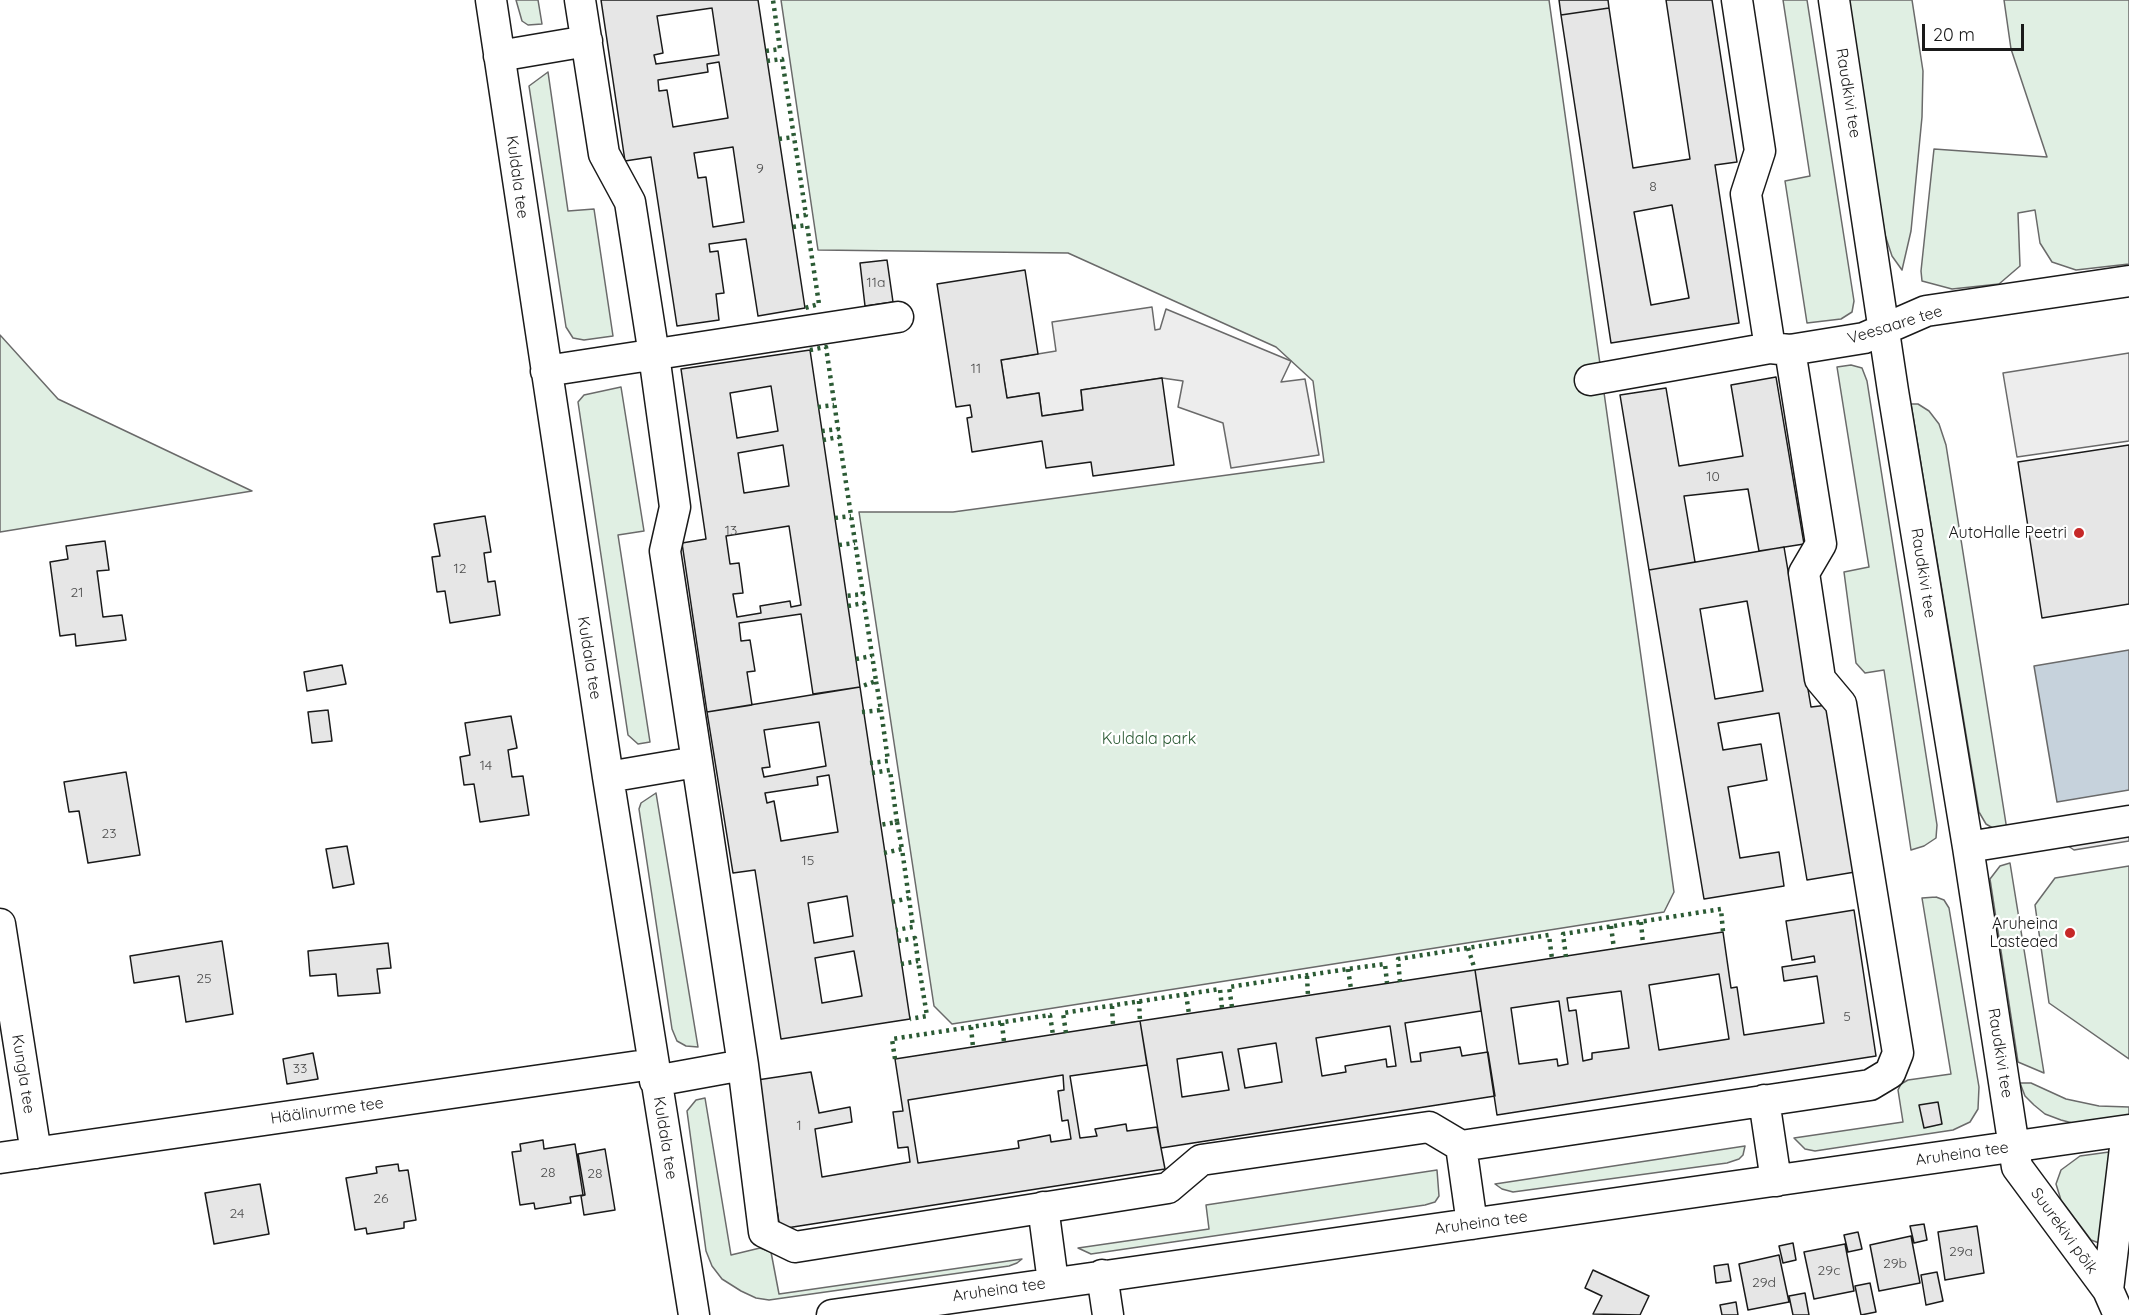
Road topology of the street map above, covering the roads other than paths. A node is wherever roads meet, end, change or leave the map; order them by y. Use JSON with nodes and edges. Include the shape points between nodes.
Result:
{"nodes":[{"id":1,"x":491,"y":0,"type":"edge"},
{"id":2,"x":580,"y":0,"type":"edge"},
{"id":3,"x":1737,"y":0,"type":"edge"},
{"id":4,"x":1834,"y":0,"type":"edge"},
{"id":5,"x":587,"y":41,"type":"junction"},
{"id":6,"x":500,"y":56,"type":"junction"},
{"id":7,"x":2129,"y":281,"type":"edge"},
{"id":8,"x":898,"y":317,"type":"dead end"},
{"id":9,"x":1884,"y":329,"type":"junction"},
{"id":10,"x":1780,"y":349,"type":"junction"},
{"id":11,"x":654,"y":355,"type":"junction"},
{"id":12,"x":546,"y":371,"type":"junction"},
{"id":13,"x":1590,"y":380,"type":"dead end"},
{"id":14,"x":696,"y":762,"type":"junction"},
{"id":15,"x":608,"y":777,"type":"junction"},
{"id":16,"x":2129,"y":821,"type":"edge"},
{"id":17,"x":1968,"y":847,"type":"junction"},
{"id":18,"x":0,"y":924,"type":"edge"},
{"id":19,"x":742,"y":1065,"type":"junction"},
{"id":20,"x":654,"y":1072,"type":"junction"},
{"id":21,"x":1764,"y":1100,"type":"junction"},
{"id":22,"x":2128,"y":1131,"type":"edge"},
{"id":23,"x":1461,"y":1146,"type":"junction"},
{"id":24,"x":2014,"y":1146,"type":"junction"},
{"id":25,"x":36,"y":1153,"type":"junction"},
{"id":26,"x":0,"y":1158,"type":"edge"},
{"id":27,"x":1776,"y":1181,"type":"junction"},
{"id":28,"x":1043,"y":1207,"type":"junction"},
{"id":29,"x":1472,"y":1224,"type":"junction"},
{"id":30,"x":1102,"y":1275,"type":"junction"},
{"id":31,"x":1053,"y":1282,"type":"junction"},
{"id":32,"x":2114,"y":1303,"type":"edge"},
{"id":33,"x":694,"y":1315,"type":"edge"},
{"id":34,"x":832,"y":1315,"type":"edge"},
{"id":35,"x":1108,"y":1315,"type":"edge"}],
"edges":[{"from":1,"to":6,"type":"street","name":"Kuldala tee"},
{"from":2,"to":5,"type":"street"},
{"from":3,"to":10,"type":"street","via":[[1760,151],[1746,194]]},
{"from":4,"to":9,"type":"street","name":"Raudkivi tee"},
{"from":5,"to":6,"type":"street"},
{"from":5,"to":11,"type":"street","via":[[604,154],[630,202]]},
{"from":6,"to":12,"type":"street","name":"Kuldala tee"},
{"from":7,"to":9,"type":"street","name":"Veesaare tee","via":[[1926,311]]},
{"from":8,"to":11,"type":"street"},
{"from":9,"to":10,"type":"street","name":"Veesaare tee","via":[[1864,338]]},
{"from":9,"to":17,"type":"street","name":"Raudkivi tee"},
{"from":10,"to":13,"type":"street","name":"Veesaare tee"},
{"from":10,"to":21,"type":"street","via":[[1821,544],[1804,573],[1820,679],[1841,704],[1898,1053],[1890,1073],[1870,1084]]},
{"from":11,"to":12,"type":"street"},
{"from":11,"to":14,"type":"street","via":[[675,507],[666,551]]},
{"from":12,"to":15,"type":"street","name":"Kuldala tee"},
{"from":14,"to":15,"type":"street"},
{"from":14,"to":19,"type":"street"},
{"from":15,"to":20,"type":"street","name":"Kuldala tee"},
{"from":16,"to":17,"type":"street"},
{"from":17,"to":24,"type":"street","name":"Raudkivi tee"},
{"from":18,"to":25,"type":"street","name":"Kungla tee"},
{"from":19,"to":20,"type":"street","name":"Häälinurme tee"},
{"from":19,"to":28,"type":"street","via":[[764,1232],[795,1247]]},
{"from":20,"to":25,"type":"street","name":"Häälinurme tee"},
{"from":20,"to":33,"type":"street","name":"Kuldala tee"},
{"from":21,"to":23,"type":"street"},
{"from":21,"to":27,"type":"street"},
{"from":22,"to":24,"type":"street","name":"Aruheina tee"},
{"from":22,"to":32,"type":"street"},
{"from":23,"to":28,"type":"street","via":[[1430,1127],[1201,1160],[1168,1188]]},
{"from":23,"to":29,"type":"street"},
{"from":24,"to":27,"type":"street","name":"Aruheina tee"},
{"from":24,"to":32,"type":"street","name":"Suurekivi põik","via":[[2017,1167]]},
{"from":25,"to":26,"type":"street","name":"Häälinurme tee"},
{"from":27,"to":29,"type":"street","name":"Aruheina tee"},
{"from":28,"to":31,"type":"street"},
{"from":29,"to":30,"type":"street","name":"Aruheina tee"},
{"from":30,"to":31,"type":"street","name":"Aruheina tee"},
{"from":30,"to":35,"type":"street"},
{"from":31,"to":34,"type":"street","name":"Aruheina tee"}]}
